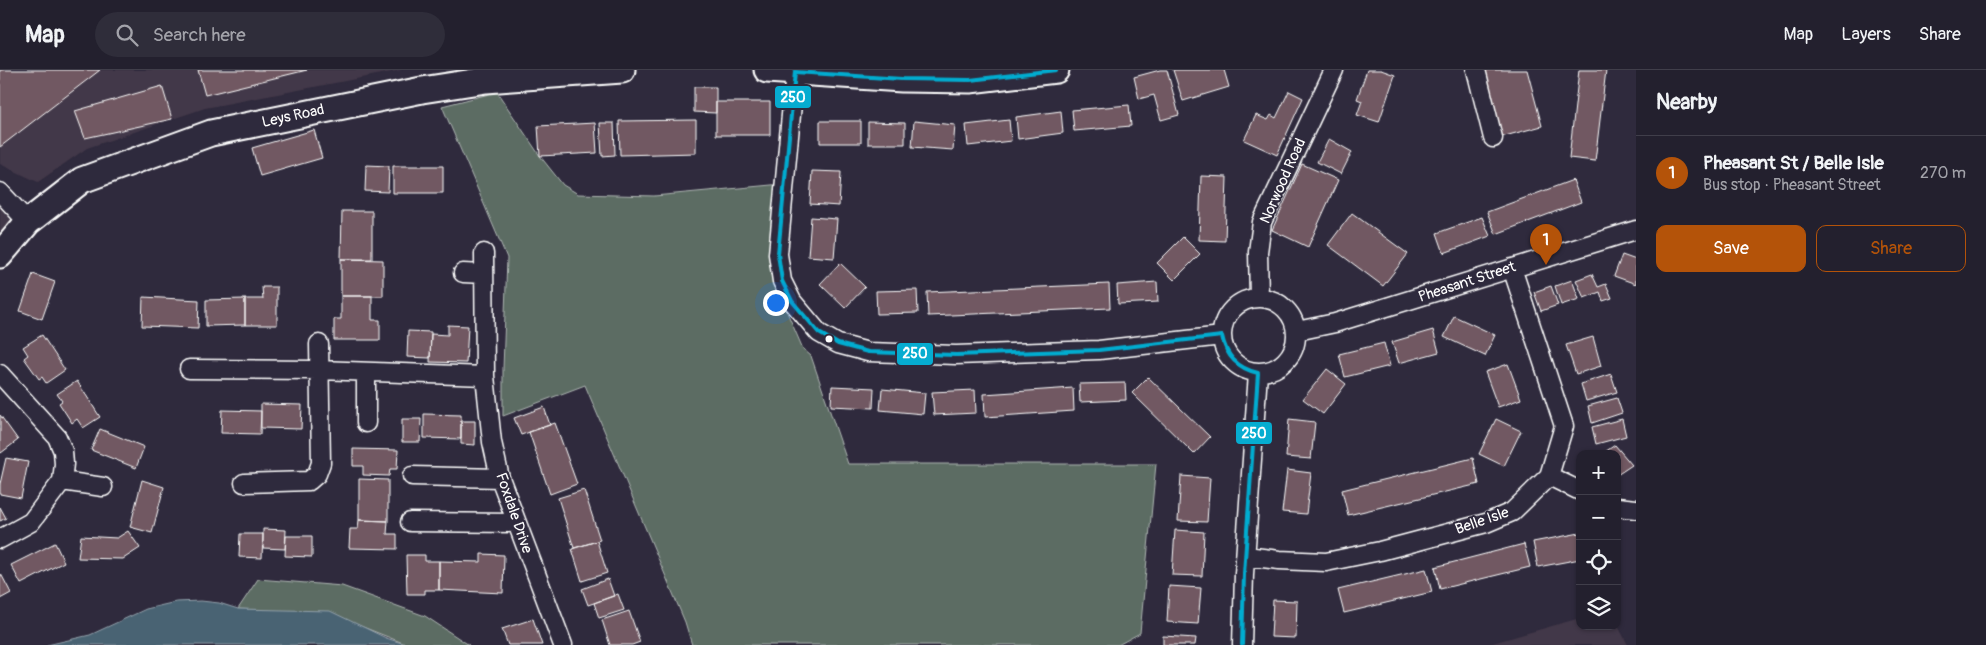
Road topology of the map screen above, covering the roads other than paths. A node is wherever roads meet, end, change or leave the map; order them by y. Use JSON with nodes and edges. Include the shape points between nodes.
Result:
{"nodes":[{"id":1,"x":622,"y":70,"type":"edge"},
{"id":2,"x":767,"y":70,"type":"edge"},
{"id":3,"x":1056,"y":70,"type":"edge"},
{"id":4,"x":1334,"y":70,"type":"edge"},
{"id":5,"x":1476,"y":70,"type":"edge"},
{"id":6,"x":570,"y":71,"type":"edge"},
{"id":7,"x":795,"y":72,"type":"junction"},
{"id":8,"x":1493,"y":138,"type":"dead end"},
{"id":9,"x":0,"y":192,"type":"edge"},
{"id":10,"x":28,"y":222,"type":"junction"},
{"id":11,"x":1636,"y":230,"type":"edge"},
{"id":12,"x":484,"y":253,"type":"dead end"},
{"id":13,"x":0,"y":255,"type":"edge"},
{"id":14,"x":1512,"y":268,"type":"junction"},
{"id":15,"x":463,"y":273,"type":"dead end"},
{"id":16,"x":484,"y":274,"type":"junction"},
{"id":17,"x":1259,"y":298,"type":"junction"},
{"id":18,"x":1297,"y":331,"type":"junction"},
{"id":19,"x":1222,"y":336,"type":"junction"},
{"id":20,"x":319,"y":344,"type":"dead end"},
{"id":21,"x":189,"y":369,"type":"dead end"},
{"id":22,"x":319,"y":370,"type":"junction"},
{"id":23,"x":366,"y":372,"type":"junction"},
{"id":24,"x":1258,"y":373,"type":"junction"},
{"id":25,"x":0,"y":374,"type":"edge"},
{"id":26,"x":485,"y":376,"type":"junction"},
{"id":27,"x":366,"y":423,"type":"dead end"},
{"id":28,"x":412,"y":476,"type":"dead end"},
{"id":29,"x":1549,"y":476,"type":"junction"},
{"id":30,"x":500,"y":478,"type":"junction"},
{"id":31,"x":62,"y":481,"type":"junction"},
{"id":32,"x":244,"y":482,"type":"dead end"},
{"id":33,"x":102,"y":487,"type":"dead end"},
{"id":34,"x":1576,"y":489,"type":"edge"},
{"id":35,"x":1621,"y":507,"type":"edge"},
{"id":36,"x":1636,"y":509,"type":"edge"},
{"id":37,"x":410,"y":522,"type":"dead end"},
{"id":38,"x":516,"y":523,"type":"junction"},
{"id":39,"x":0,"y":539,"type":"edge"},
{"id":40,"x":1246,"y":556,"type":"junction"},
{"id":41,"x":562,"y":645,"type":"edge"},
{"id":42,"x":1242,"y":645,"type":"edge"}],
"edges":[{"from":1,"to":6,"type":"main road","name":"Leys Road"},
{"from":2,"to":7,"type":"main road"},
{"from":3,"to":7,"type":"main road","via":[[970,80]]},
{"from":4,"to":17,"type":"street","name":"Norwood Road","via":[[1262,222],[1258,252]]},
{"from":5,"to":8,"type":"street"},
{"from":6,"to":10,"type":"main road","name":"Leys Road","via":[[435,88],[211,133],[82,180]]},
{"from":7,"to":19,"type":"street","via":[[778,254],[782,281],[792,301],[819,333],[838,344],[868,352],[956,355],[1099,350]]},
{"from":9,"to":10,"type":"street"},
{"from":10,"to":13,"type":"main road","name":"Leys Road"},
{"from":11,"to":14,"type":"street","name":"Pheasant Street"},
{"from":12,"to":16,"type":"street","name":"Foxdale Drive"},
{"from":14,"to":18,"type":"street","name":"Pheasant Street","via":[[1345,320]]},
{"from":14,"to":29,"type":"street","name":"Belle Isle","via":[[1564,426]]},
{"from":15,"to":16,"type":"street"},
{"from":16,"to":26,"type":"street","name":"Foxdale Drive"},
{"from":17,"to":18,"type":"street","via":[[1285,307]]},
{"from":17,"to":19,"type":"street","via":[[1233,308],[1225,320]]},
{"from":18,"to":24,"type":"street","via":[[1294,348],[1287,361],[1270,371]]},
{"from":19,"to":24,"type":"street","via":[[1229,358],[1242,369]]},
{"from":20,"to":22,"type":"street"},
{"from":21,"to":22,"type":"street"},
{"from":22,"to":23,"type":"street"},
{"from":22,"to":32,"type":"street","via":[[322,445],[317,474],[309,481]]},
{"from":23,"to":26,"type":"street"},
{"from":23,"to":27,"type":"street"},
{"from":24,"to":40,"type":"street"},
{"from":25,"to":31,"type":"street","via":[[56,437],[63,451]]},
{"from":26,"to":30,"type":"street","name":"Foxdale Drive","via":[[492,442]]},
{"from":28,"to":30,"type":"street"},
{"from":29,"to":34,"type":"street"},
{"from":29,"to":40,"type":"street","name":"Belle Isle","via":[[1512,512],[1486,523],[1380,551],[1326,562]]},
{"from":30,"to":38,"type":"street","name":"Foxdale Drive"},
{"from":31,"to":33,"type":"street"},
{"from":31,"to":39,"type":"street","via":[[31,522]]},
{"from":35,"to":36,"type":"street"},
{"from":37,"to":38,"type":"street"},
{"from":38,"to":41,"type":"street","name":"Foxdale Drive"},
{"from":40,"to":42,"type":"street"}]}
